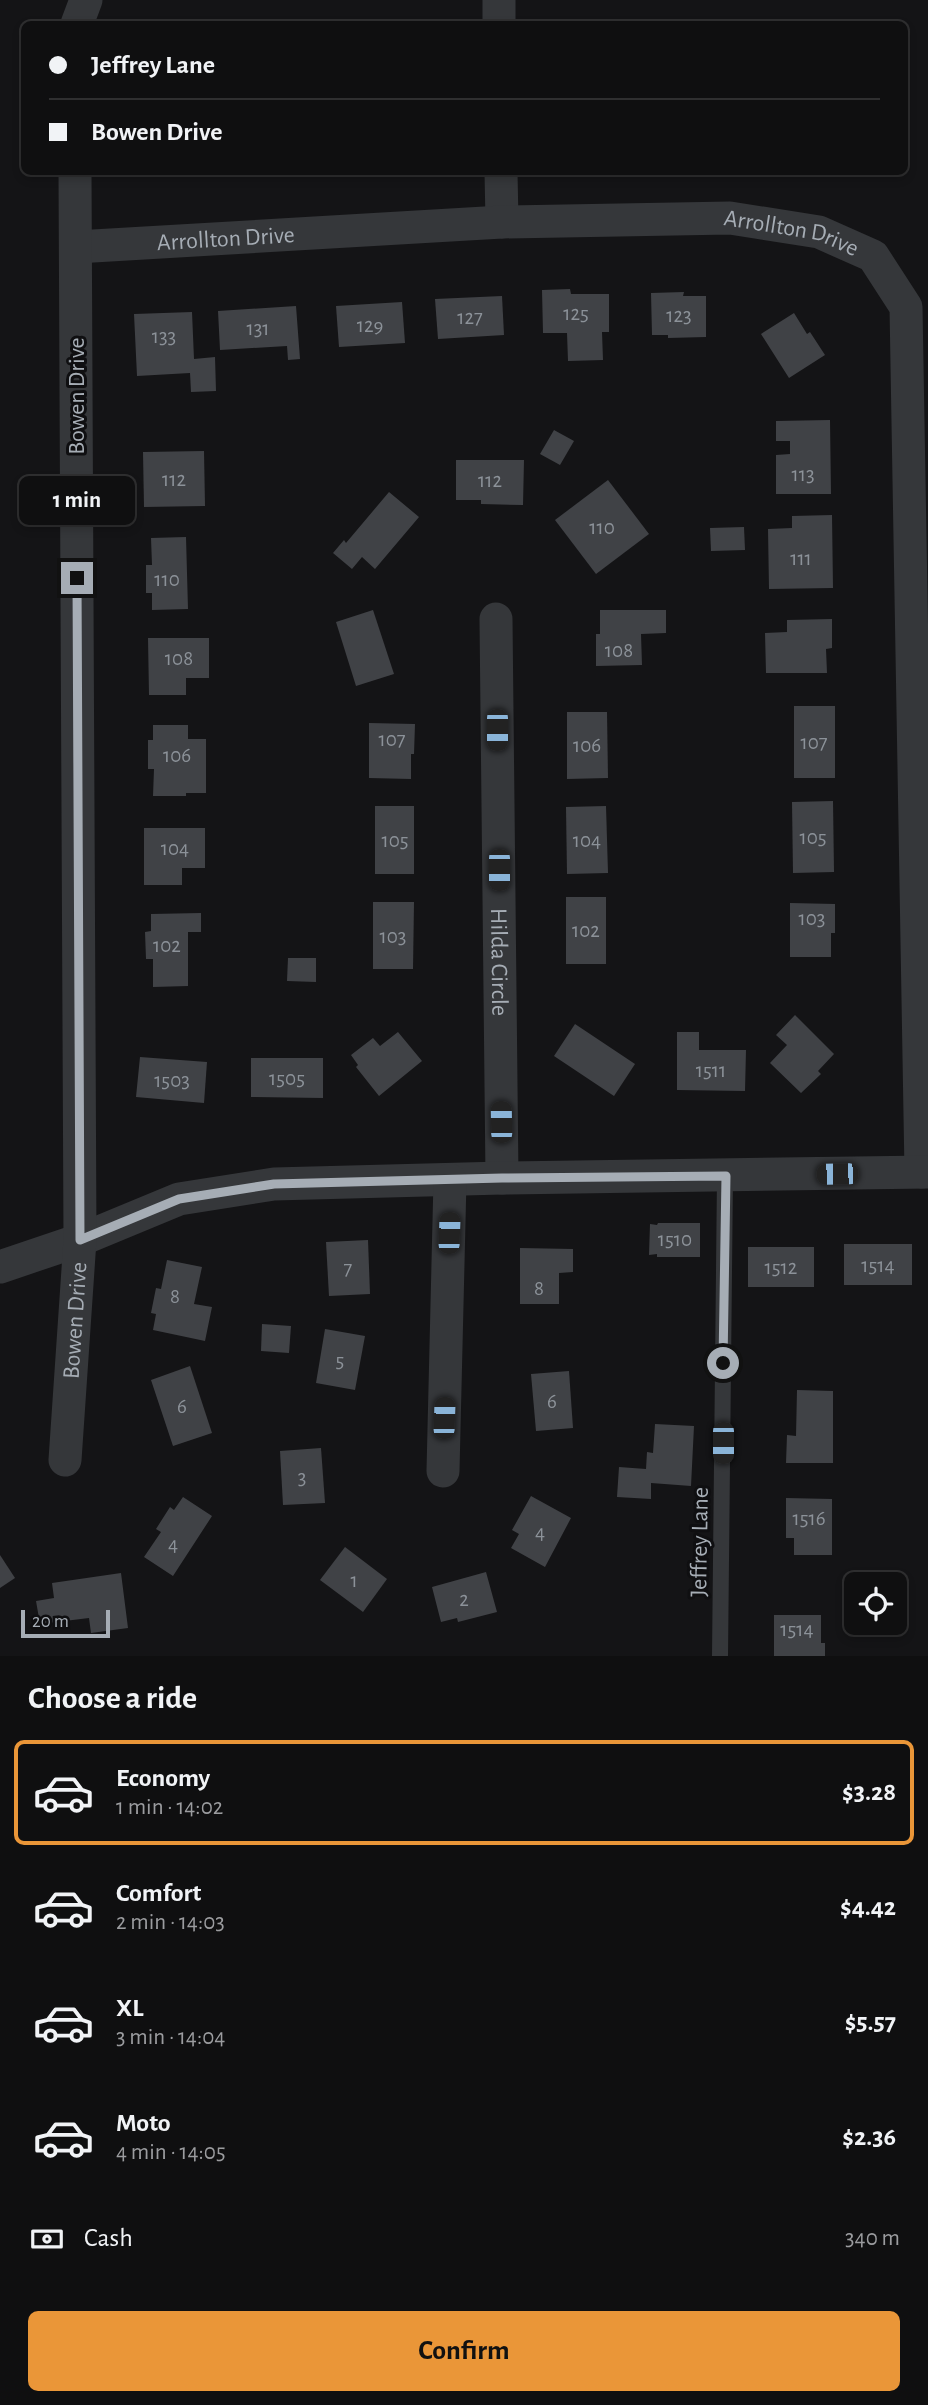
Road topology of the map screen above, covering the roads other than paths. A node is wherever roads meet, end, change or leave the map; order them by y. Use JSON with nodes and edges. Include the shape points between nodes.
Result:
{"nodes":[{"id":1,"x":86,"y":0,"type":"edge"},
{"id":2,"x":499,"y":0,"type":"edge"},
{"id":3,"x":78,"y":21,"type":"edge"},
{"id":4,"x":499,"y":21,"type":"edge"},
{"id":5,"x":75,"y":175,"type":"edge"},
{"id":6,"x":501,"y":175,"type":"edge"},
{"id":7,"x":502,"y":222,"type":"junction"},
{"id":8,"x":76,"y":247,"type":"junction"},
{"id":9,"x":496,"y":619,"type":"dead end"},
{"id":10,"x":925,"y":1172,"type":"edge"},
{"id":11,"x":726,"y":1176,"type":"junction"},
{"id":12,"x":502,"y":1178,"type":"junction"},
{"id":13,"x":450,"y":1180,"type":"junction"},
{"id":14,"x":80,"y":1240,"type":"junction"},
{"id":15,"x":0,"y":1267,"type":"edge"},
{"id":16,"x":65,"y":1460,"type":"dead end"},
{"id":17,"x":443,"y":1471,"type":"dead end"},
{"id":18,"x":720,"y":1656,"type":"edge"}],
"edges":[{"from":1,"to":3,"type":"street"},
{"from":2,"to":4,"type":"street"},
{"from":5,"to":8,"type":"street","name":"Bowen Drive"},
{"from":6,"to":7,"type":"street"},
{"from":7,"to":8,"type":"street","name":"Arrollton Drive"},
{"from":7,"to":10,"type":"street","name":"Arrollton Drive","via":[[730,218],[819,232],[873,256],[906,307]]},
{"from":8,"to":14,"type":"street","name":"Bowen Drive"},
{"from":9,"to":12,"type":"street","name":"Hilda Circle"},
{"from":10,"to":11,"type":"street"},
{"from":11,"to":12,"type":"street"},
{"from":11,"to":18,"type":"lane","name":"Jeffrey Lane"},
{"from":12,"to":13,"type":"street"},
{"from":13,"to":14,"type":"street","via":[[274,1184],[179,1199]]},
{"from":13,"to":17,"type":"street"},
{"from":14,"to":15,"type":"street"},
{"from":14,"to":16,"type":"street","name":"Bowen Drive"}]}
